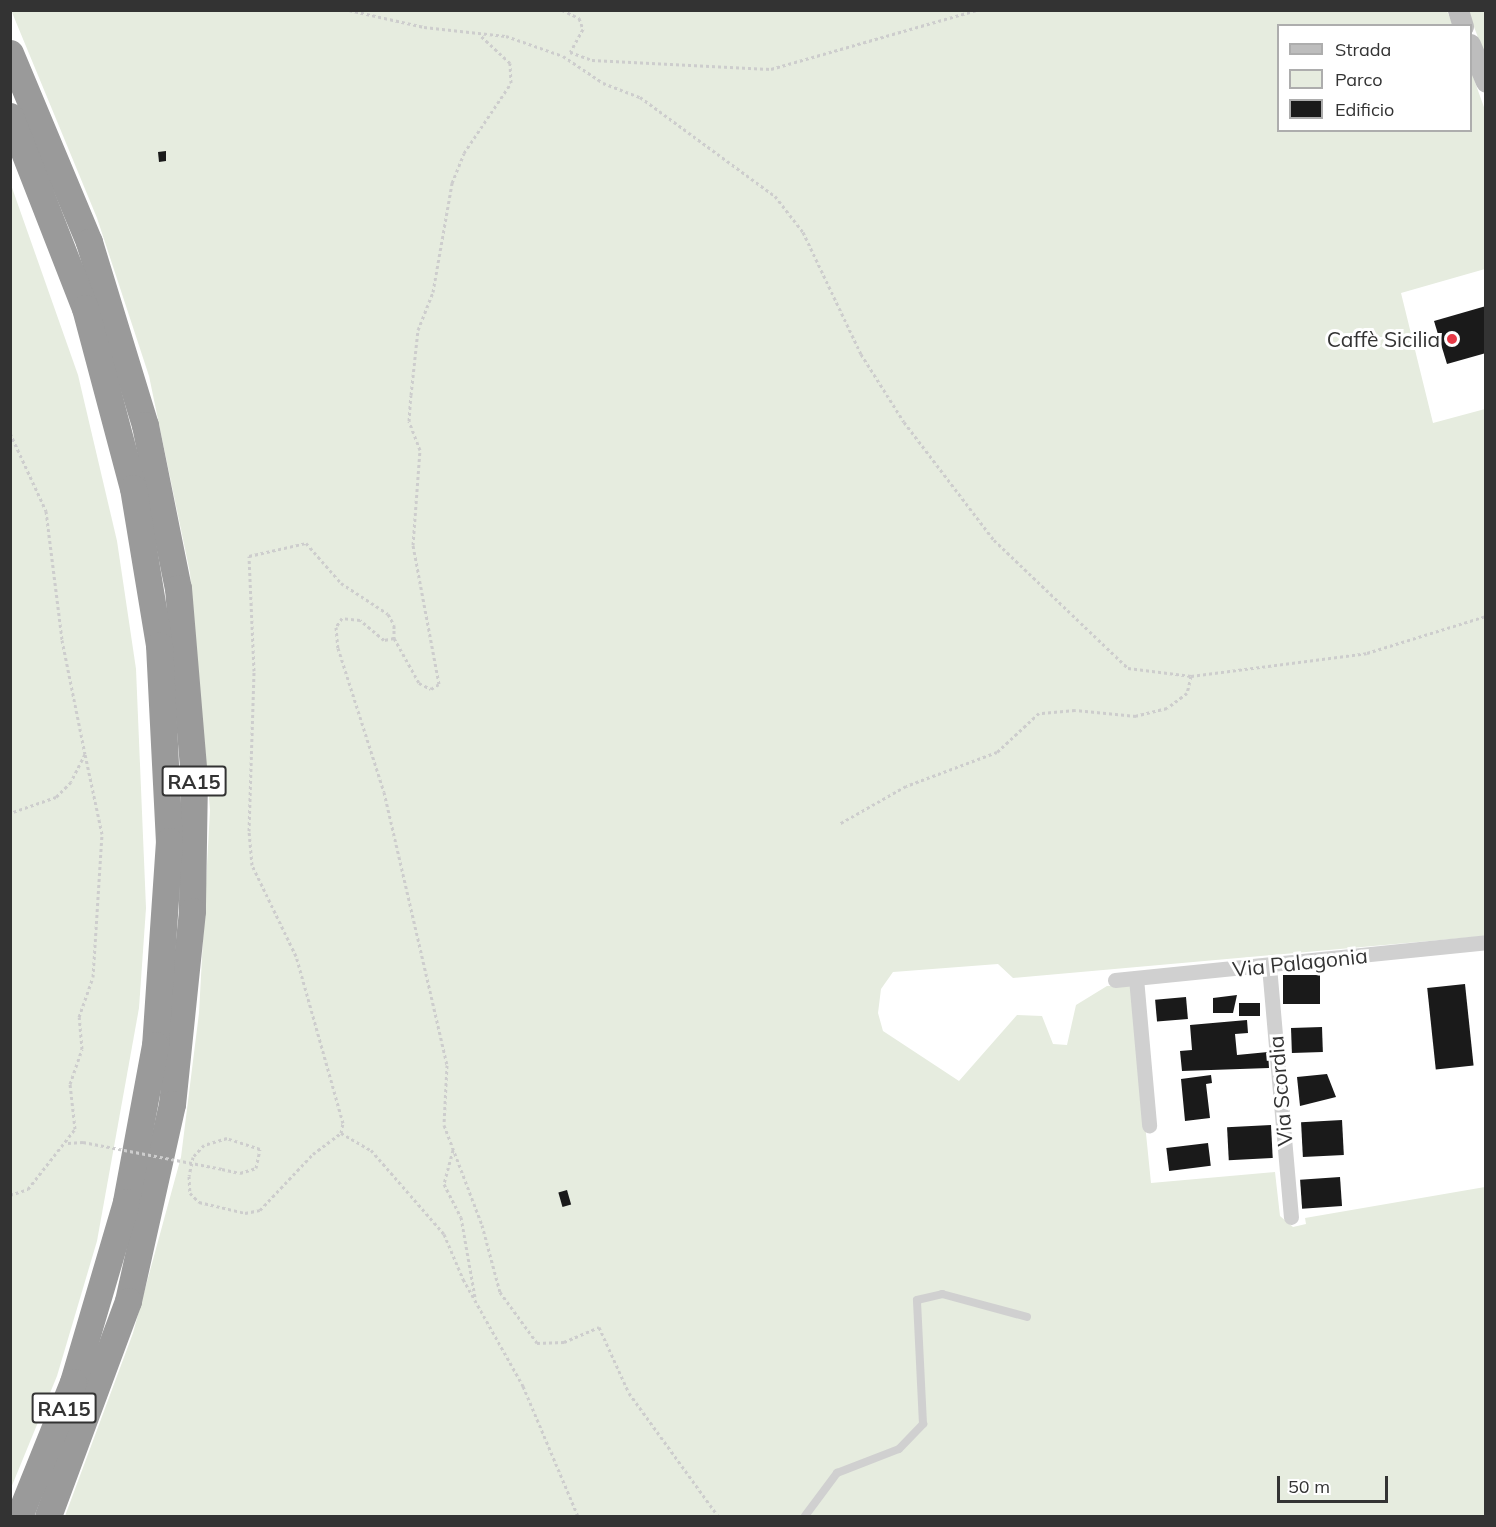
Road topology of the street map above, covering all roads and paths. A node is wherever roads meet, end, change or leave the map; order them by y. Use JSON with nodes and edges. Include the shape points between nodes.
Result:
{"nodes":[{"id":1,"x":349,"y":10,"type":"edge"},
{"id":2,"x":562,"y":10,"type":"edge"},
{"id":3,"x":977,"y":10,"type":"edge"},
{"id":4,"x":478,"y":34,"type":"junction"},
{"id":5,"x":1472,"y":49,"type":"edge"},
{"id":6,"x":10,"y":53,"type":"edge"},
{"id":7,"x":1485,"y":82,"type":"edge"},
{"id":8,"x":10,"y":116,"type":"edge"},
{"id":9,"x":10,"y":433,"type":"edge"},
{"id":10,"x":1485,"y":616,"type":"edge"},
{"id":11,"x":394,"y":638,"type":"junction"},
{"id":12,"x":1191,"y":676,"type":"junction"},
{"id":13,"x":85,"y":754,"type":"junction"},
{"id":14,"x":10,"y":813,"type":"edge"},
{"id":15,"x":839,"y":824,"type":"dead end"},
{"id":16,"x":1485,"y":942,"type":"edge"},
{"id":17,"x":1269,"y":966,"type":"junction"},
{"id":18,"x":1136,"y":978,"type":"junction"},
{"id":19,"x":1115,"y":980,"type":"dead end"},
{"id":20,"x":1149,"y":1125,"type":"dead end"},
{"id":21,"x":341,"y":1133,"type":"junction"},
{"id":22,"x":68,"y":1143,"type":"junction"},
{"id":23,"x":453,"y":1148,"type":"junction"},
{"id":24,"x":10,"y":1195,"type":"edge"},
{"id":25,"x":1291,"y":1216,"type":"dead end"},
{"id":26,"x":476,"y":1302,"type":"junction"},
{"id":27,"x":1027,"y":1317,"type":"dead end"},
{"id":28,"x":19,"y":1516,"type":"edge"},
{"id":29,"x":48,"y":1516,"type":"edge"},
{"id":30,"x":578,"y":1516,"type":"edge"},
{"id":31,"x":718,"y":1516,"type":"edge"},
{"id":32,"x":805,"y":1516,"type":"edge"}],
"edges":[{"from":1,"to":4,"type":"path"},
{"from":2,"to":3,"type":"path","via":[[579,18],[584,29],[570,52],[592,60],[771,69],[843,52]]},
{"from":4,"to":11,"type":"path","via":[[510,63],[511,83],[464,153],[452,183],[433,292],[418,330],[409,420],[420,450],[413,545],[439,684],[431,689],[419,683]]},
{"from":4,"to":12,"type":"path","via":[[531,43],[640,97],[776,196],[803,232],[843,325],[873,374],[994,540],[1128,668]]},
{"from":5,"to":7,"type":"street"},
{"from":6,"to":29,"type":"highway","number":"RA15","via":[[89,242],[145,425],[178,588],[194,777],[192,910],[170,1115],[114,1347]]},
{"from":8,"to":28,"type":"highway","number":"RA15","via":[[82,298],[133,488],[161,673],[169,841],[155,1045],[126,1203],[73,1382]]},
{"from":9,"to":13,"type":"path","via":[[46,511],[62,640]]},
{"from":10,"to":12,"type":"path","via":[[1366,653]]},
{"from":11,"to":21,"type":"path","via":[[388,614],[341,583],[306,543],[249,556],[254,671],[249,831],[252,866],[267,888],[309,999],[342,1109]]},
{"from":11,"to":23,"type":"path","via":[[375,636],[352,617],[342,618],[336,627],[363,739],[384,792],[447,1065],[444,1125]]},
{"from":12,"to":15,"type":"path","via":[[1187,693],[1167,708],[1136,716],[1075,710],[1039,712],[997,752],[906,786]]},
{"from":13,"to":14,"type":"path","via":[[71,782],[56,797]]},
{"from":13,"to":22,"type":"path","via":[[102,834],[93,977],[79,1017],[82,1049],[70,1094],[75,1129]]},
{"from":16,"to":17,"type":"street","name":"Via Palagonia"},
{"from":17,"to":18,"type":"street","name":"Via Palagonia"},
{"from":17,"to":25,"type":"street","name":"Via Scordia"},
{"from":18,"to":19,"type":"street","name":"Via Palagonia"},
{"from":18,"to":20,"type":"street"},
{"from":21,"to":22,"type":"path","bridge":true,"via":[[313,1154],[260,1210],[245,1213],[199,1202],[190,1193],[189,1176],[193,1157],[204,1145],[226,1138],[260,1149],[256,1168],[240,1173],[222,1169],[82,1142]]},
{"from":21,"to":26,"type":"path","via":[[371,1150],[435,1220]]},
{"from":22,"to":24,"type":"path","via":[[28,1190]]},
{"from":23,"to":26,"type":"path","via":[[444,1166],[444,1184],[461,1218]]},
{"from":23,"to":31,"type":"path","via":[[500,1292],[527,1335],[549,1345],[600,1327],[629,1393]]},
{"from":26,"to":30,"type":"path","via":[[523,1386]]},
{"from":27,"to":32,"type":"lane","via":[[942,1294],[917,1300],[923,1424],[899,1449],[837,1473],[819,1490]]}]}
